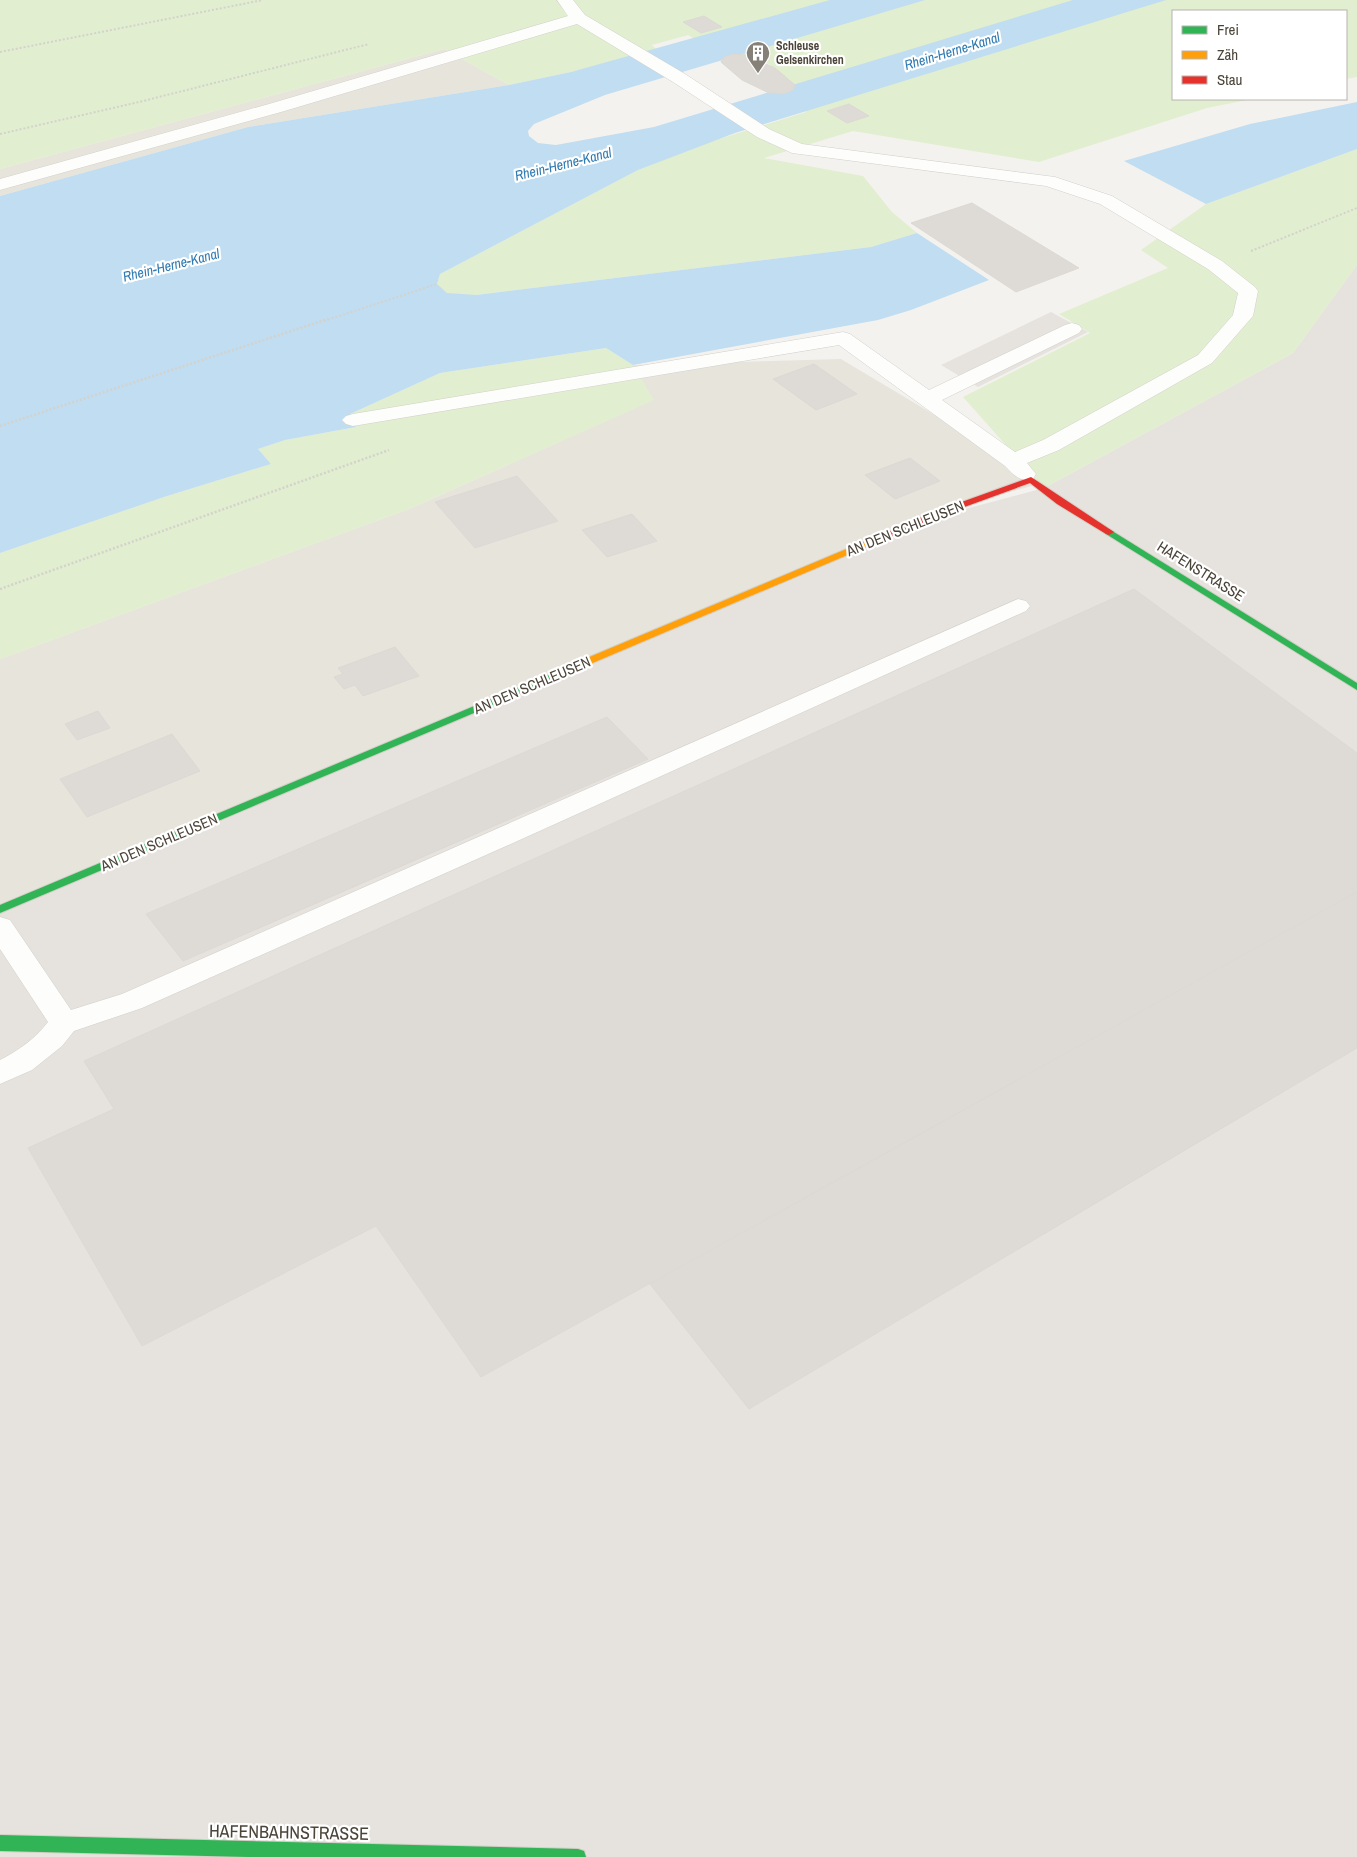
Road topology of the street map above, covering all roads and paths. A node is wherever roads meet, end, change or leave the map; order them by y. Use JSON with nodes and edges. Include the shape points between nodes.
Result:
{"nodes":[{"id":1,"x":263,"y":0,"type":"edge"},
{"id":2,"x":565,"y":0,"type":"edge"},
{"id":3,"x":580,"y":18,"type":"junction"},
{"id":4,"x":369,"y":44,"type":"dead end"},
{"id":5,"x":0,"y":52,"type":"edge"},
{"id":6,"x":0,"y":134,"type":"edge"},
{"id":7,"x":0,"y":185,"type":"edge"},
{"id":8,"x":1357,"y":208,"type":"edge"},
{"id":9,"x":1215,"y":265,"type":"junction"},
{"id":10,"x":437,"y":284,"type":"dead end"},
{"id":11,"x":1072,"y":329,"type":"dead end"},
{"id":12,"x":926,"y":399,"type":"junction"},
{"id":13,"x":353,"y":420,"type":"dead end"},
{"id":14,"x":0,"y":426,"type":"edge"},
{"id":15,"x":391,"y":449,"type":"dead end"},
{"id":16,"x":1013,"y":461,"type":"junction"},
{"id":17,"x":1031,"y":480,"type":"junction"},
{"id":18,"x":0,"y":589,"type":"edge"},
{"id":19,"x":1018,"y":606,"type":"dead end"},
{"id":20,"x":1357,"y":687,"type":"edge"},
{"id":21,"x":0,"y":909,"type":"edge"},
{"id":22,"x":0,"y":927,"type":"edge"},
{"id":23,"x":64,"y":1023,"type":"junction"},
{"id":24,"x":0,"y":1073,"type":"edge"},
{"id":25,"x":0,"y":1842,"type":"edge"},
{"id":26,"x":578,"y":1857,"type":"edge"}],
"edges":[{"from":1,"to":5,"type":"path"},
{"from":2,"to":3,"type":"lane"},
{"from":3,"to":7,"type":"lane"},
{"from":3,"to":9,"type":"lane","via":[[763,133],[798,149],[1049,181],[1106,200]]},
{"from":4,"to":6,"type":"path","via":[[78,118]]},
{"from":8,"to":9,"type":"path"},
{"from":9,"to":16,"type":"lane","via":[[1248,291],[1243,316],[1204,359],[1051,445]]},
{"from":10,"to":14,"type":"path"},
{"from":11,"to":12,"type":"lane"},
{"from":12,"to":13,"type":"lane","via":[[843,338]]},
{"from":12,"to":16,"type":"lane"},
{"from":15,"to":18,"type":"path"},
{"from":16,"to":17,"type":"lane"},
{"from":17,"to":20,"type":"street","name":"HAFENSTRASSE","via":[[1060,502]]},
{"from":17,"to":21,"type":"street","name":"AN DEN SCHLEUSEN","via":[[934,515]]},
{"from":19,"to":23,"type":"lane","via":[[132,1001]]},
{"from":22,"to":23,"type":"lane"},
{"from":23,"to":24,"type":"lane","via":[[52,1038],[22,1062]]},
{"from":25,"to":26,"type":"street","name":"HAFENBAHNSTRASSE"}]}
